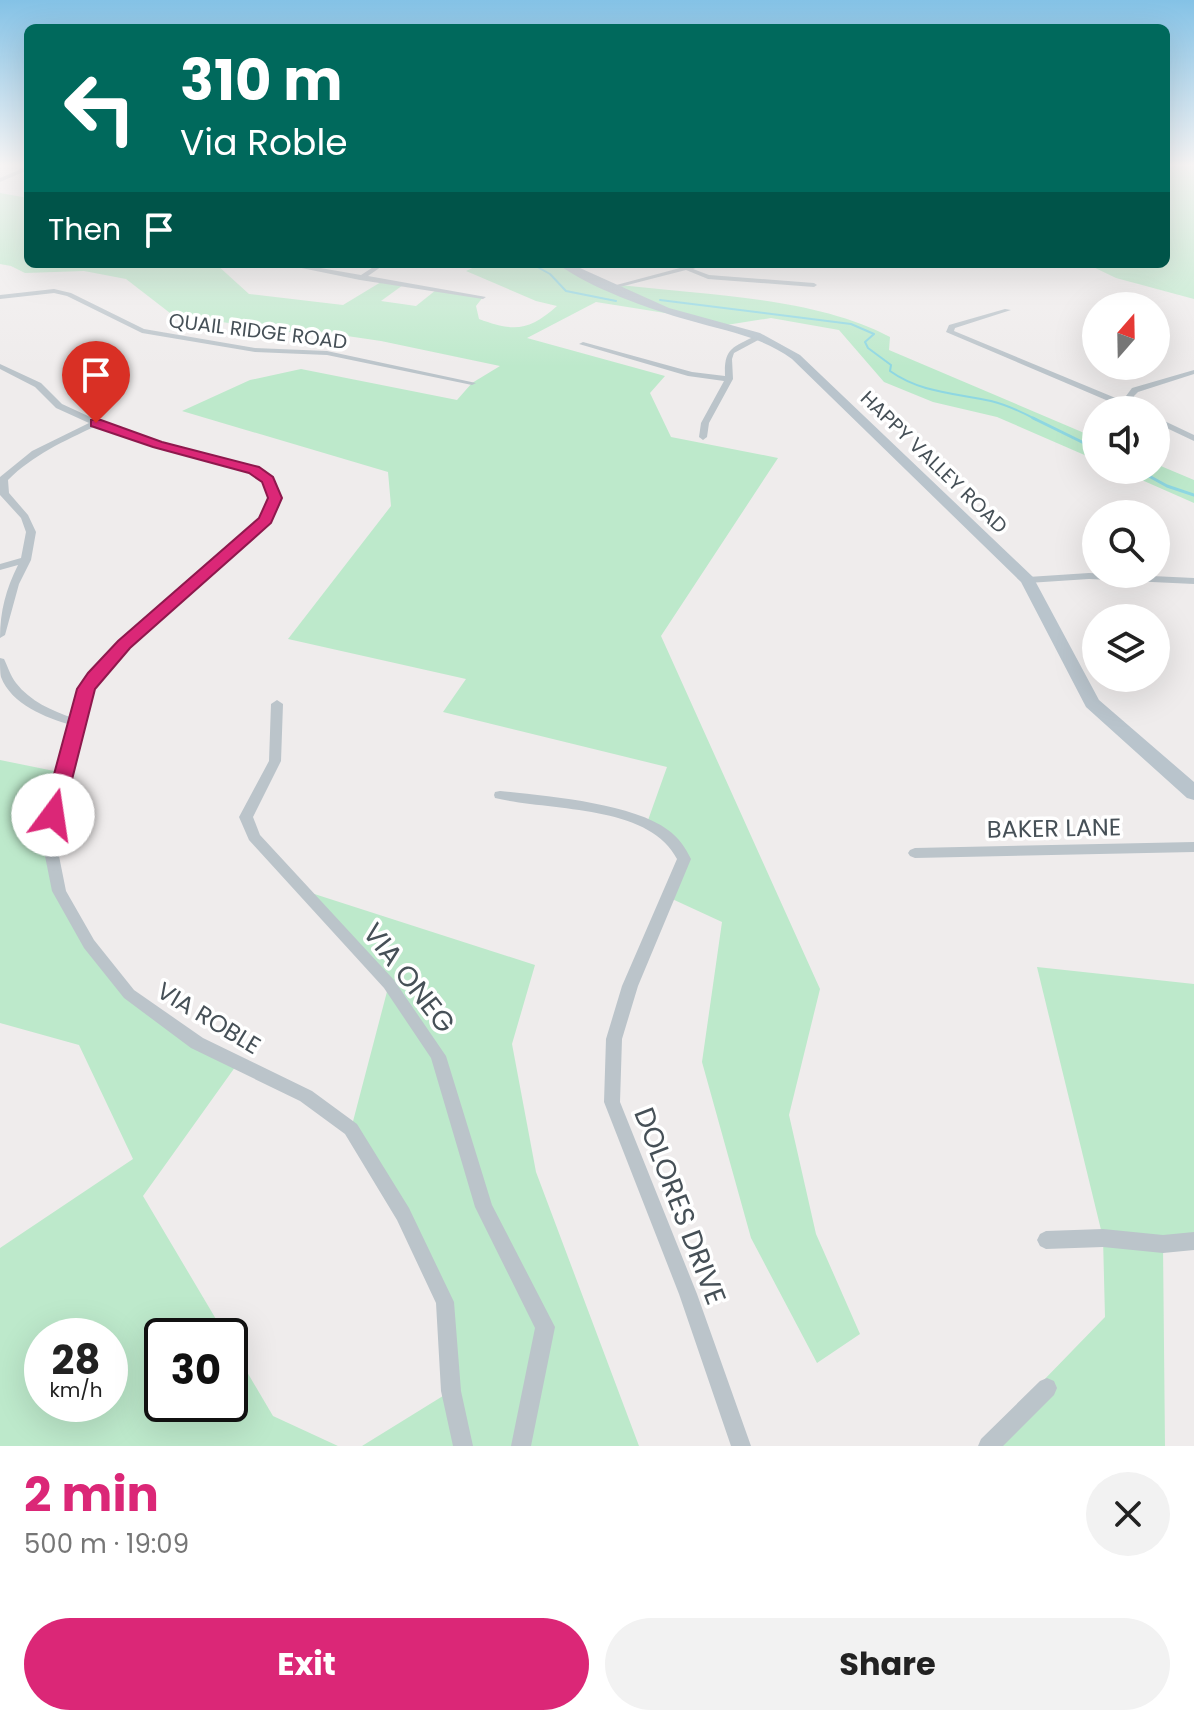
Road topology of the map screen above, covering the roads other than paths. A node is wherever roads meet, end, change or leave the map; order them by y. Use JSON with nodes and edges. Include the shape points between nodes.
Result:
{"nodes":[{"id":1,"x":306,"y":268,"type":"edge"},
{"id":2,"x":376,"y":268,"type":"edge"},
{"id":3,"x":570,"y":268,"type":"edge"},
{"id":4,"x":686,"y":268,"type":"joint"},
{"id":5,"x":360,"y":278,"type":"junction"},
{"id":6,"x":814,"y":285,"type":"dead end"},
{"id":7,"x":608,"y":288,"type":"junction"},
{"id":8,"x":0,"y":297,"type":"edge"},
{"id":9,"x":483,"y":297,"type":"dead end"},
{"id":10,"x":1007,"y":310,"type":"dead end"},
{"id":11,"x":758,"y":338,"type":"junction"},
{"id":12,"x":583,"y":344,"type":"dead end"},
{"id":13,"x":0,"y":366,"type":"edge"},
{"id":14,"x":1194,"y":372,"type":"edge"},
{"id":15,"x":729,"y":379,"type":"junction"},
{"id":16,"x":472,"y":383,"type":"dead end"},
{"id":17,"x":1104,"y":396,"type":"edge"},
{"id":18,"x":1130,"y":396,"type":"edge"},
{"id":19,"x":96,"y":423,"type":"junction"},
{"id":20,"x":1170,"y":427,"type":"edge"},
{"id":21,"x":703,"y":437,"type":"dead end"},
{"id":22,"x":1194,"y":438,"type":"edge"},
{"id":23,"x":26,"y":560,"type":"junction"},
{"id":24,"x":0,"y":567,"type":"edge"},
{"id":25,"x":1028,"y":580,"type":"junction"},
{"id":26,"x":1194,"y":581,"type":"edge"},
{"id":27,"x":0,"y":635,"type":"edge"},
{"id":28,"x":0,"y":661,"type":"edge"},
{"id":29,"x":277,"y":704,"type":"dead end"},
{"id":30,"x":76,"y":723,"type":"junction"},
{"id":31,"x":1194,"y":793,"type":"edge"},
{"id":32,"x":500,"y":795,"type":"dead end"},
{"id":33,"x":1194,"y":847,"type":"edge"},
{"id":34,"x":915,"y":853,"type":"dead end"},
{"id":35,"x":1046,"y":1240,"type":"dead end"},
{"id":36,"x":1194,"y":1241,"type":"edge"},
{"id":37,"x":1047,"y":1388,"type":"dead end"},
{"id":38,"x":463,"y":1446,"type":"edge"},
{"id":39,"x":521,"y":1446,"type":"edge"},
{"id":40,"x":741,"y":1446,"type":"edge"},
{"id":41,"x":988,"y":1446,"type":"edge"}],
"edges":[{"from":1,"to":5,"type":"street"},
{"from":2,"to":5,"type":"street"},
{"from":3,"to":7,"type":"street","name":"HAPPY VALLEY ROAD"},
{"from":4,"to":6,"type":"street","via":[[708,277]]},
{"from":4,"to":7,"type":"street"},
{"from":5,"to":9,"type":"street"},
{"from":7,"to":11,"type":"street","name":"HAPPY VALLEY ROAD"},
{"from":8,"to":16,"type":"street","name":"QUAIL RIDGE ROAD","via":[[54,291],[142,331],[255,350],[327,353]]},
{"from":10,"to":17,"type":"street","via":[[950,332]]},
{"from":11,"to":15,"type":"street","via":[[731,352]]},
{"from":11,"to":25,"type":"street","name":"HAPPY VALLEY ROAD","via":[[796,357]]},
{"from":12,"to":15,"type":"street","via":[[680,372]]},
{"from":13,"to":19,"type":"street","name":"VIA ROBLE","via":[[38,385],[59,406]]},
{"from":14,"to":18,"type":"street"},
{"from":15,"to":21,"type":"street"},
{"from":19,"to":23,"type":"street","via":[[36,450],[3,479],[4,494],[31,532]]},
{"from":19,"to":30,"type":"street","name":"VIA ROBLE","via":[[254,470],[269,480],[275,498],[266,520],[112,657],[86,689]]},
{"from":20,"to":22,"type":"street"},
{"from":23,"to":24,"type":"street"},
{"from":23,"to":27,"type":"street"},
{"from":25,"to":26,"type":"street","via":[[1089,576]]},
{"from":25,"to":31,"type":"street","name":"HAPPY VALLEY ROAD","via":[[1092,703]]},
{"from":28,"to":30,"type":"street","via":[[18,693]]},
{"from":29,"to":39,"type":"street","name":"VIA ONEG","via":[[275,761],[246,817],[254,837],[389,984],[438,1056],[484,1207],[545,1327]]},
{"from":30,"to":38,"type":"street","name":"VIA ROBLE","via":[[48,836],[59,891],[89,944],[129,994],[197,1043],[306,1096],[351,1129],[403,1214],[445,1302],[451,1391]]},
{"from":32,"to":40,"type":"street","name":"DOLORES DRIVE","via":[[647,823],[675,842],[684,859],[630,986],[614,1039],[612,1102]]},
{"from":33,"to":34,"type":"street","name":"BAKER LANE"},
{"from":35,"to":36,"type":"street"},
{"from":37,"to":41,"type":"street"}]}
